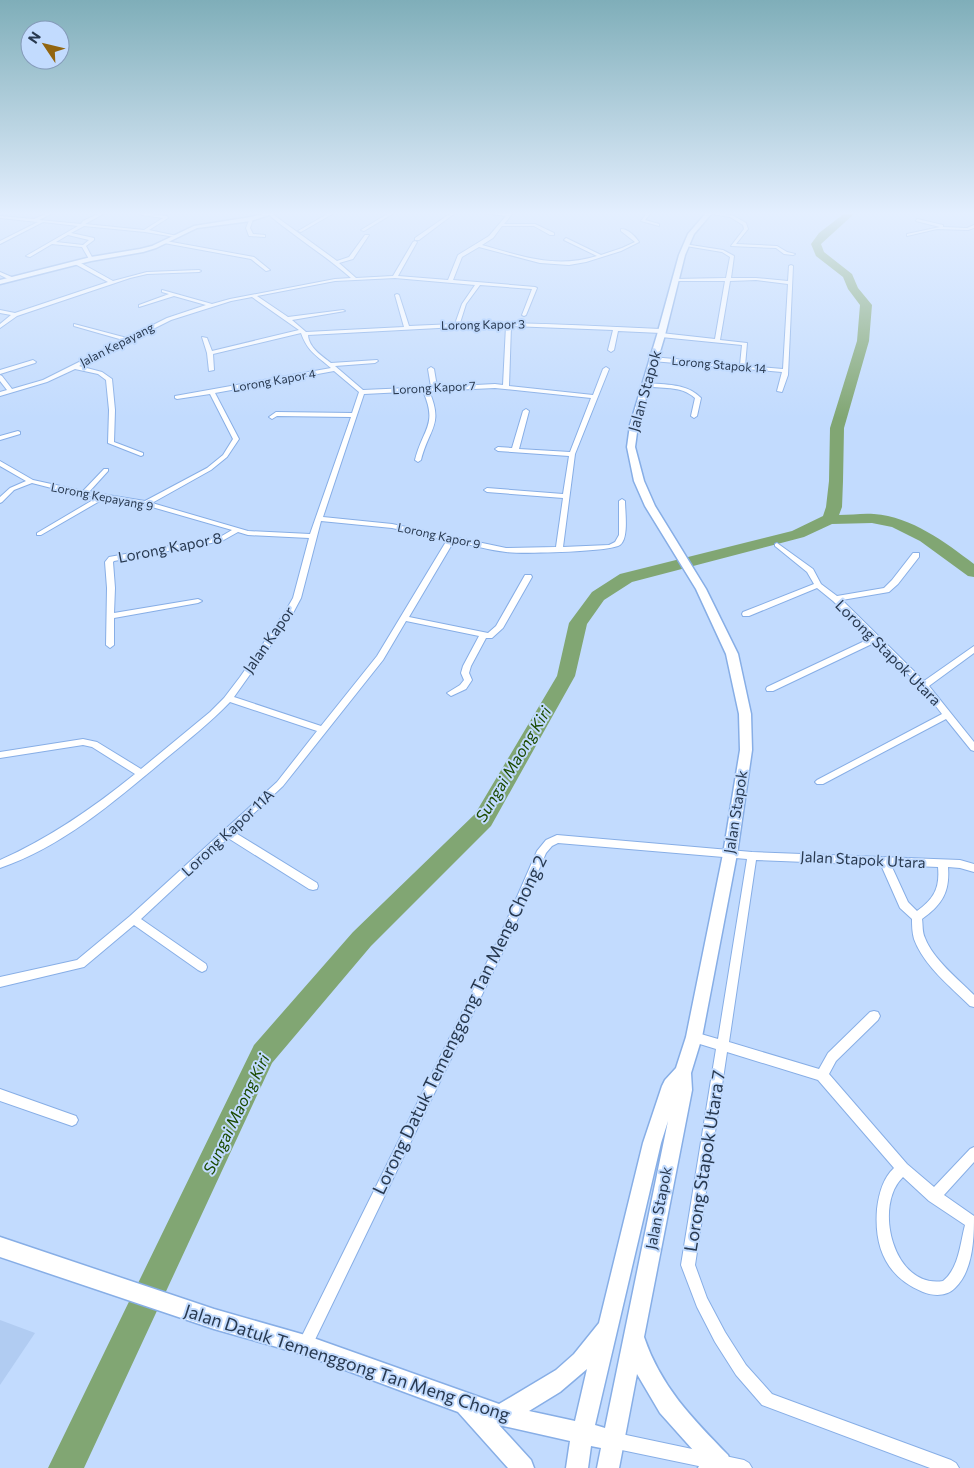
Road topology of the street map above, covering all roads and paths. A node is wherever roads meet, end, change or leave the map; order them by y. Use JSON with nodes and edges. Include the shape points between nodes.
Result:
{"nodes":[{"id":1,"x":111,"y":282,"type":"edge"},
{"id":2,"x":335,"y":282,"type":"edge"},
{"id":3,"x":457,"y":282,"type":"edge"},
{"id":4,"x":675,"y":282,"type":"edge"},
{"id":5,"x":728,"y":282,"type":"edge"},
{"id":6,"x":777,"y":282,"type":"edge"},
{"id":7,"x":479,"y":283,"type":"junction"},
{"id":8,"x":790,"y":283,"type":"joint"},
{"id":9,"x":164,"y":291,"type":"dead end"},
{"id":10,"x":174,"y":294,"type":"junction"},
{"id":11,"x":397,"y":295,"type":"dead end"},
{"id":12,"x":254,"y":296,"type":"junction"},
{"id":13,"x":210,"y":305,"type":"junction"},
{"id":14,"x":142,"y":306,"type":"dead end"},
{"id":15,"x":0,"y":310,"type":"edge"},
{"id":16,"x":343,"y":311,"type":"dead end"},
{"id":17,"x":15,"y":315,"type":"junction"},
{"id":18,"x":524,"y":315,"type":"dead end"},
{"id":19,"x":288,"y":319,"type":"junction"},
{"id":20,"x":509,"y":324,"type":"junction"},
{"id":21,"x":76,"y":325,"type":"dead end"},
{"id":22,"x":457,"y":325,"type":"junction"},
{"id":23,"x":0,"y":326,"type":"edge"},
{"id":24,"x":407,"y":328,"type":"junction"},
{"id":25,"x":616,"y":328,"type":"junction"},
{"id":26,"x":304,"y":333,"type":"junction"},
{"id":27,"x":661,"y":333,"type":"junction"},
{"id":28,"x":204,"y":338,"type":"dead end"},
{"id":29,"x":128,"y":340,"type":"junction"},
{"id":30,"x":717,"y":341,"type":"junction"},
{"id":31,"x":611,"y":350,"type":"dead end"},
{"id":32,"x":210,"y":353,"type":"junction"},
{"id":33,"x":652,"y":359,"type":"junction"},
{"id":34,"x":375,"y":361,"type":"dead end"},
{"id":35,"x":33,"y":362,"type":"dead end"},
{"id":36,"x":75,"y":367,"type":"junction"},
{"id":37,"x":334,"y":367,"type":"junction"},
{"id":38,"x":742,"y":367,"type":"junction"},
{"id":39,"x":431,"y":369,"type":"dead end"},
{"id":40,"x":606,"y":369,"type":"dead end"},
{"id":41,"x":211,"y":370,"type":"dead end"},
{"id":42,"x":785,"y":371,"type":"junction"},
{"id":43,"x":0,"y":372,"type":"edge"},
{"id":44,"x":0,"y":377,"type":"edge"},
{"id":45,"x":646,"y":385,"type":"junction"},
{"id":46,"x":506,"y":386,"type":"junction"},
{"id":47,"x":434,"y":388,"type":"junction"},
{"id":48,"x":425,"y":389,"type":"junction"},
{"id":49,"x":11,"y":391,"type":"junction"},
{"id":50,"x":780,"y":391,"type":"dead end"},
{"id":51,"x":212,"y":392,"type":"junction"},
{"id":52,"x":362,"y":392,"type":"junction"},
{"id":53,"x":0,"y":394,"type":"edge"},
{"id":54,"x":177,"y":397,"type":"dead end"},
{"id":55,"x":594,"y":397,"type":"junction"},
{"id":56,"x":526,"y":411,"type":"dead end"},
{"id":57,"x":354,"y":416,"type":"junction"},
{"id":58,"x":694,"y":416,"type":"dead end"},
{"id":59,"x":272,"y":417,"type":"dead end"},
{"id":60,"x":18,"y":433,"type":"dead end"},
{"id":61,"x":0,"y":438,"type":"edge"},
{"id":62,"x":498,"y":449,"type":"dead end"},
{"id":63,"x":515,"y":450,"type":"junction"},
{"id":64,"x":141,"y":454,"type":"dead end"},
{"id":65,"x":572,"y":454,"type":"junction"},
{"id":66,"x":418,"y":460,"type":"dead end"},
{"id":67,"x":0,"y":463,"type":"edge"},
{"id":68,"x":106,"y":470,"type":"dead end"},
{"id":69,"x":31,"y":481,"type":"junction"},
{"id":70,"x":488,"y":490,"type":"dead end"},
{"id":71,"x":84,"y":493,"type":"junction"},
{"id":72,"x":104,"y":496,"type":"junction"},
{"id":73,"x":566,"y":496,"type":"junction"},
{"id":74,"x":0,"y":500,"type":"edge"},
{"id":75,"x":622,"y":501,"type":"dead end"},
{"id":76,"x":146,"y":503,"type":"junction"},
{"id":77,"x":319,"y":520,"type":"junction"},
{"id":78,"x":237,"y":530,"type":"junction"},
{"id":79,"x":39,"y":534,"type":"dead end"},
{"id":80,"x":313,"y":536,"type":"junction"},
{"id":81,"x":452,"y":538,"type":"junction"},
{"id":82,"x":777,"y":545,"type":"dead end"},
{"id":83,"x":559,"y":549,"type":"junction"},
{"id":84,"x":916,"y":555,"type":"dead end"},
{"id":85,"x":528,"y":577,"type":"dead end"},
{"id":86,"x":818,"y":585,"type":"junction"},
{"id":87,"x":836,"y":599,"type":"junction"},
{"id":88,"x":198,"y":601,"type":"dead end"},
{"id":89,"x":746,"y":614,"type":"dead end"},
{"id":90,"x":110,"y":616,"type":"junction"},
{"id":91,"x":404,"y":618,"type":"junction"},
{"id":92,"x":483,"y":636,"type":"junction"},
{"id":93,"x":876,"y":639,"type":"junction"},
{"id":94,"x":110,"y":645,"type":"dead end"},
{"id":95,"x":974,"y":649,"type":"edge"},
{"id":96,"x":924,"y":685,"type":"junction"},
{"id":97,"x":770,"y":689,"type":"dead end"},
{"id":98,"x":452,"y":692,"type":"dead end"},
{"id":99,"x":228,"y":698,"type":"junction"},
{"id":100,"x":948,"y":714,"type":"junction"},
{"id":101,"x":323,"y":730,"type":"junction"},
{"id":102,"x":974,"y":748,"type":"edge"},
{"id":103,"x":0,"y":755,"type":"edge"},
{"id":104,"x":142,"y":774,"type":"junction"},
{"id":105,"x":820,"y":782,"type":"dead end"},
{"id":106,"x":228,"y":833,"type":"junction"},
{"id":107,"x":730,"y":854,"type":"junction"},
{"id":108,"x":752,"y":856,"type":"junction"},
{"id":109,"x":885,"y":862,"type":"junction"},
{"id":110,"x":0,"y":864,"type":"edge"},
{"id":111,"x":942,"y":864,"type":"junction"},
{"id":112,"x":974,"y":868,"type":"edge"},
{"id":113,"x":313,"y":886,"type":"dead end"},
{"id":114,"x":917,"y":917,"type":"junction"},
{"id":115,"x":134,"y":919,"type":"junction"},
{"id":116,"x":202,"y":967,"type":"dead end"},
{"id":117,"x":0,"y":982,"type":"edge"},
{"id":118,"x":974,"y":1002,"type":"edge"},
{"id":119,"x":874,"y":1016,"type":"dead end"},
{"id":120,"x":694,"y":1037,"type":"junction"},
{"id":121,"x":723,"y":1045,"type":"junction"},
{"id":122,"x":683,"y":1073,"type":"junction"},
{"id":123,"x":822,"y":1075,"type":"junction"},
{"id":124,"x":0,"y":1094,"type":"edge"},
{"id":125,"x":72,"y":1120,"type":"dead end"},
{"id":126,"x":974,"y":1153,"type":"edge"},
{"id":127,"x":902,"y":1168,"type":"junction"},
{"id":128,"x":934,"y":1196,"type":"junction"},
{"id":129,"x":973,"y":1223,"type":"edge"},
{"id":130,"x":0,"y":1247,"type":"edge"},
{"id":131,"x":615,"y":1302,"type":"junction"},
{"id":132,"x":634,"y":1334,"type":"junction"},
{"id":133,"x":305,"y":1345,"type":"junction"},
{"id":134,"x":465,"y":1404,"type":"junction"},
{"id":135,"x":500,"y":1415,"type":"junction"},
{"id":136,"x":582,"y":1434,"type":"junction"},
{"id":137,"x":612,"y":1440,"type":"junction"},
{"id":138,"x":715,"y":1465,"type":"edge"},
{"id":139,"x":523,"y":1468,"type":"edge"},
{"id":140,"x":577,"y":1468,"type":"edge"},
{"id":141,"x":608,"y":1468,"type":"edge"},
{"id":142,"x":744,"y":1468,"type":"edge"},
{"id":143,"x":951,"y":1468,"type":"edge"}],
"edges":[{"from":1,"to":17,"type":"street"},
{"from":2,"to":12,"type":"street","name":"Jalan Kepayang"},
{"from":3,"to":7,"type":"street","name":"Jalan Kepayang"},
{"from":4,"to":27,"type":"main road","name":"Jalan Stapok"},
{"from":5,"to":30,"type":"street"},
{"from":6,"to":8,"type":"street"},
{"from":7,"to":18,"type":"street","name":"Jalan Kepayang","via":[[536,289]]},
{"from":7,"to":22,"type":"street","via":[[464,304]]},
{"from":8,"to":42,"type":"street"},
{"from":9,"to":10,"type":"street"},
{"from":10,"to":13,"type":"street"},
{"from":10,"to":14,"type":"street"},
{"from":11,"to":24,"type":"street"},
{"from":12,"to":13,"type":"street","name":"Jalan Kepayang"},
{"from":12,"to":19,"type":"street"},
{"from":13,"to":29,"type":"street","name":"Jalan Kepayang","via":[[169,319]]},
{"from":15,"to":17,"type":"street"},
{"from":16,"to":19,"type":"street"},
{"from":17,"to":23,"type":"street"},
{"from":19,"to":26,"type":"street"},
{"from":20,"to":22,"type":"street","name":"Lorong Kapor 3"},
{"from":20,"to":25,"type":"street","name":"Lorong Kapor 3"},
{"from":20,"to":46,"type":"street"},
{"from":21,"to":29,"type":"street"},
{"from":22,"to":24,"type":"street","name":"Lorong Kapor 3"},
{"from":24,"to":26,"type":"street","name":"Lorong Kapor 3"},
{"from":25,"to":27,"type":"street","name":"Lorong Kapor 3"},
{"from":25,"to":31,"type":"street"},
{"from":26,"to":32,"type":"street","name":"Lorong Kapor 3"},
{"from":26,"to":37,"type":"street","via":[[310,348]]},
{"from":27,"to":30,"type":"street"},
{"from":27,"to":33,"type":"main road","name":"Jalan Stapok"},
{"from":28,"to":32,"type":"street"},
{"from":29,"to":36,"type":"street","name":"Jalan Kepayang"},
{"from":30,"to":38,"type":"street","via":[[745,344]]},
{"from":32,"to":41,"type":"street"},
{"from":33,"to":38,"type":"street","name":"Lorong Stapok 14"},
{"from":33,"to":45,"type":"main road","name":"Jalan Stapok"},
{"from":34,"to":37,"type":"street","name":"Lorong Kapor 4"},
{"from":35,"to":43,"type":"street"},
{"from":36,"to":49,"type":"street","name":"Jalan Kepayang","via":[[45,381]]},
{"from":36,"to":64,"type":"street","via":[[110,379],[110,443]]},
{"from":37,"to":51,"type":"street","name":"Lorong Kapor 4"},
{"from":37,"to":52,"type":"street"},
{"from":38,"to":42,"type":"street","name":"Lorong Stapok 14"},
{"from":39,"to":47,"type":"street"},
{"from":40,"to":55,"type":"street"},
{"from":42,"to":50,"type":"street"},
{"from":44,"to":49,"type":"street"},
{"from":45,"to":58,"type":"street","via":[[680,388],[695,394],[698,398]]},
{"from":45,"to":107,"type":"main road","name":"Jalan Stapok","via":[[631,447],[639,481],[650,506],[701,589],[732,654],[741,688],[746,750]]},
{"from":46,"to":47,"type":"street","name":"Lorong Kapor 7"},
{"from":46,"to":55,"type":"street","name":"Lorong Kapor 7"},
{"from":47,"to":48,"type":"street","name":"Lorong Kapor 7"},
{"from":48,"to":52,"type":"street","name":"Lorong Kapor 7"},
{"from":48,"to":66,"type":"street","via":[[435,412]]},
{"from":49,"to":53,"type":"street","name":"Jalan Kepayang"},
{"from":51,"to":54,"type":"street","name":"Lorong Kapor 4"},
{"from":51,"to":76,"type":"street","name":"Lorong Kapor 4","via":[[236,439],[225,456],[209,469]]},
{"from":52,"to":57,"type":"street","name":"Jalan Kapor"},
{"from":55,"to":65,"type":"street"},
{"from":56,"to":63,"type":"street"},
{"from":57,"to":59,"type":"street","via":[[276,414]]},
{"from":57,"to":77,"type":"street","name":"Jalan Kapor"},
{"from":60,"to":61,"type":"street"},
{"from":62,"to":63,"type":"street"},
{"from":63,"to":65,"type":"street"},
{"from":65,"to":73,"type":"street"},
{"from":67,"to":69,"type":"street","name":"Lorong Kepayang 9"},
{"from":68,"to":71,"type":"street"},
{"from":69,"to":71,"type":"street","name":"Lorong Kepayang 9"},
{"from":69,"to":74,"type":"street","via":[[12,489]]},
{"from":70,"to":73,"type":"street"},
{"from":71,"to":72,"type":"street","name":"Lorong Kepayang 9"},
{"from":72,"to":76,"type":"street","name":"Lorong Kepayang 9"},
{"from":72,"to":79,"type":"street"},
{"from":73,"to":83,"type":"street"},
{"from":75,"to":83,"type":"street","name":"Lorong Kapor 9","via":[[622,534],[615,546]]},
{"from":76,"to":78,"type":"street","name":"Lorong Kepayang 9"},
{"from":77,"to":80,"type":"street","name":"Jalan Kapor"},
{"from":77,"to":81,"type":"street","name":"Lorong Kapor 9","via":[[392,526]]},
{"from":78,"to":80,"type":"street","name":"Lorong Kapor 8"},
{"from":78,"to":90,"type":"street","name":"Lorong Kapor 8","via":[[222,539],[112,559],[109,562]]},
{"from":80,"to":99,"type":"street","name":"Jalan Kapor","via":[[298,598]]},
{"from":81,"to":83,"type":"street","name":"Lorong Kapor 9","via":[[506,550]]},
{"from":81,"to":91,"type":"street","name":"Lorong Kapor 11A"},
{"from":82,"to":86,"type":"street","name":"Lorong Stapok Utara","via":[[810,571]]},
{"from":84,"to":87,"type":"street","via":[[886,590]]},
{"from":85,"to":92,"type":"street","via":[[499,628]]},
{"from":86,"to":87,"type":"street","name":"Lorong Stapok Utara"},
{"from":86,"to":89,"type":"street"},
{"from":87,"to":93,"type":"street","name":"Lorong Stapok Utara"},
{"from":88,"to":90,"type":"street"},
{"from":90,"to":94,"type":"street","name":"Lorong Kapor 8"},
{"from":91,"to":92,"type":"street"},
{"from":91,"to":101,"type":"street","name":"Lorong Kapor 11A","via":[[380,658]]},
{"from":92,"to":98,"type":"street","via":[[467,666],[468,680],[463,687]]},
{"from":93,"to":96,"type":"street","name":"Lorong Stapok Utara"},
{"from":93,"to":97,"type":"street"},
{"from":95,"to":96,"type":"street"},
{"from":96,"to":100,"type":"street","name":"Lorong Stapok Utara"},
{"from":99,"to":101,"type":"street"},
{"from":99,"to":104,"type":"street","name":"Jalan Kapor","via":[[213,715]]},
{"from":100,"to":102,"type":"street","name":"Lorong Stapok Utara"},
{"from":100,"to":105,"type":"street"},
{"from":101,"to":106,"type":"street","name":"Lorong Kapor 11A","via":[[280,784]]},
{"from":103,"to":104,"type":"street","via":[[83,742],[94,744]]},
{"from":104,"to":110,"type":"street","name":"Jalan Kapor","via":[[63,833]]},
{"from":106,"to":113,"type":"street"},
{"from":106,"to":115,"type":"street","name":"Lorong Kapor 11A"},
{"from":107,"to":108,"type":"street","name":"Lorong Datuk Temenggong Tan Meng Chong 2"},
{"from":107,"to":120,"type":"main road","name":"Jalan Stapok"},
{"from":107,"to":133,"type":"street","name":"Lorong Datuk Temenggong Tan Meng Chong 2","via":[[557,839],[542,851],[504,939]]},
{"from":108,"to":109,"type":"street","name":"Jalan Stapok Utara"},
{"from":108,"to":121,"type":"street","name":"Lorong Stapok Utara 7"},
{"from":109,"to":111,"type":"street","name":"Jalan Stapok Utara"},
{"from":109,"to":114,"type":"street","via":[[904,905]]},
{"from":111,"to":112,"type":"street","name":"Jalan Stapok Utara"},
{"from":111,"to":114,"type":"street","via":[[942,884],[934,904]]},
{"from":114,"to":118,"type":"street","via":[[918,938],[923,946]]},
{"from":115,"to":116,"type":"street"},
{"from":115,"to":117,"type":"street","name":"Lorong Kapor 11A","via":[[80,964]]},
{"from":119,"to":123,"type":"street","via":[[832,1057]]},
{"from":120,"to":121,"type":"street"},
{"from":120,"to":122,"type":"main road","name":"Jalan Stapok"},
{"from":121,"to":123,"type":"street"},
{"from":121,"to":143,"type":"street","name":"Lorong Stapok Utara 7","via":[[688,1265],[709,1320],[724,1345],[767,1400]]},
{"from":122,"to":131,"type":"main road","via":[[671,1086],[652,1143]]},
{"from":122,"to":132,"type":"main road","name":"Jalan Stapok","via":[[683,1090]]},
{"from":123,"to":127,"type":"street"},
{"from":124,"to":125,"type":"street"},
{"from":126,"to":128,"type":"street"},
{"from":127,"to":128,"type":"street"},
{"from":127,"to":129,"type":"street","via":[[890,1182],[886,1193],[883,1237],[895,1266],[912,1282],[935,1290],[950,1285],[959,1271]]},
{"from":128,"to":129,"type":"street"},
{"from":130,"to":133,"type":"main road","name":"Jalan Datuk Temenggong Tan Meng Chong","via":[[214,1319]]},
{"from":131,"to":135,"type":"main road","via":[[608,1326],[581,1362],[539,1394]]},
{"from":131,"to":136,"type":"main road"},
{"from":132,"to":137,"type":"main road","name":"Jalan Stapok"},
{"from":132,"to":138,"type":"main road","via":[[644,1366],[665,1403]]},
{"from":133,"to":134,"type":"main road","name":"Jalan Datuk Temenggong Tan Meng Chong"},
{"from":134,"to":135,"type":"main road","name":"Jalan Datuk Temenggong Tan Meng Chong"},
{"from":134,"to":139,"type":"main road"},
{"from":135,"to":136,"type":"main road","name":"Jalan Datuk Temenggong Tan Meng Chong"},
{"from":136,"to":137,"type":"main road","name":"Jalan Datuk Temenggong Tan Meng Chong"},
{"from":136,"to":140,"type":"main road"},
{"from":137,"to":138,"type":"street"},
{"from":137,"to":141,"type":"main road","name":"Jalan Stapok"},
{"from":138,"to":142,"type":"street"}]}
